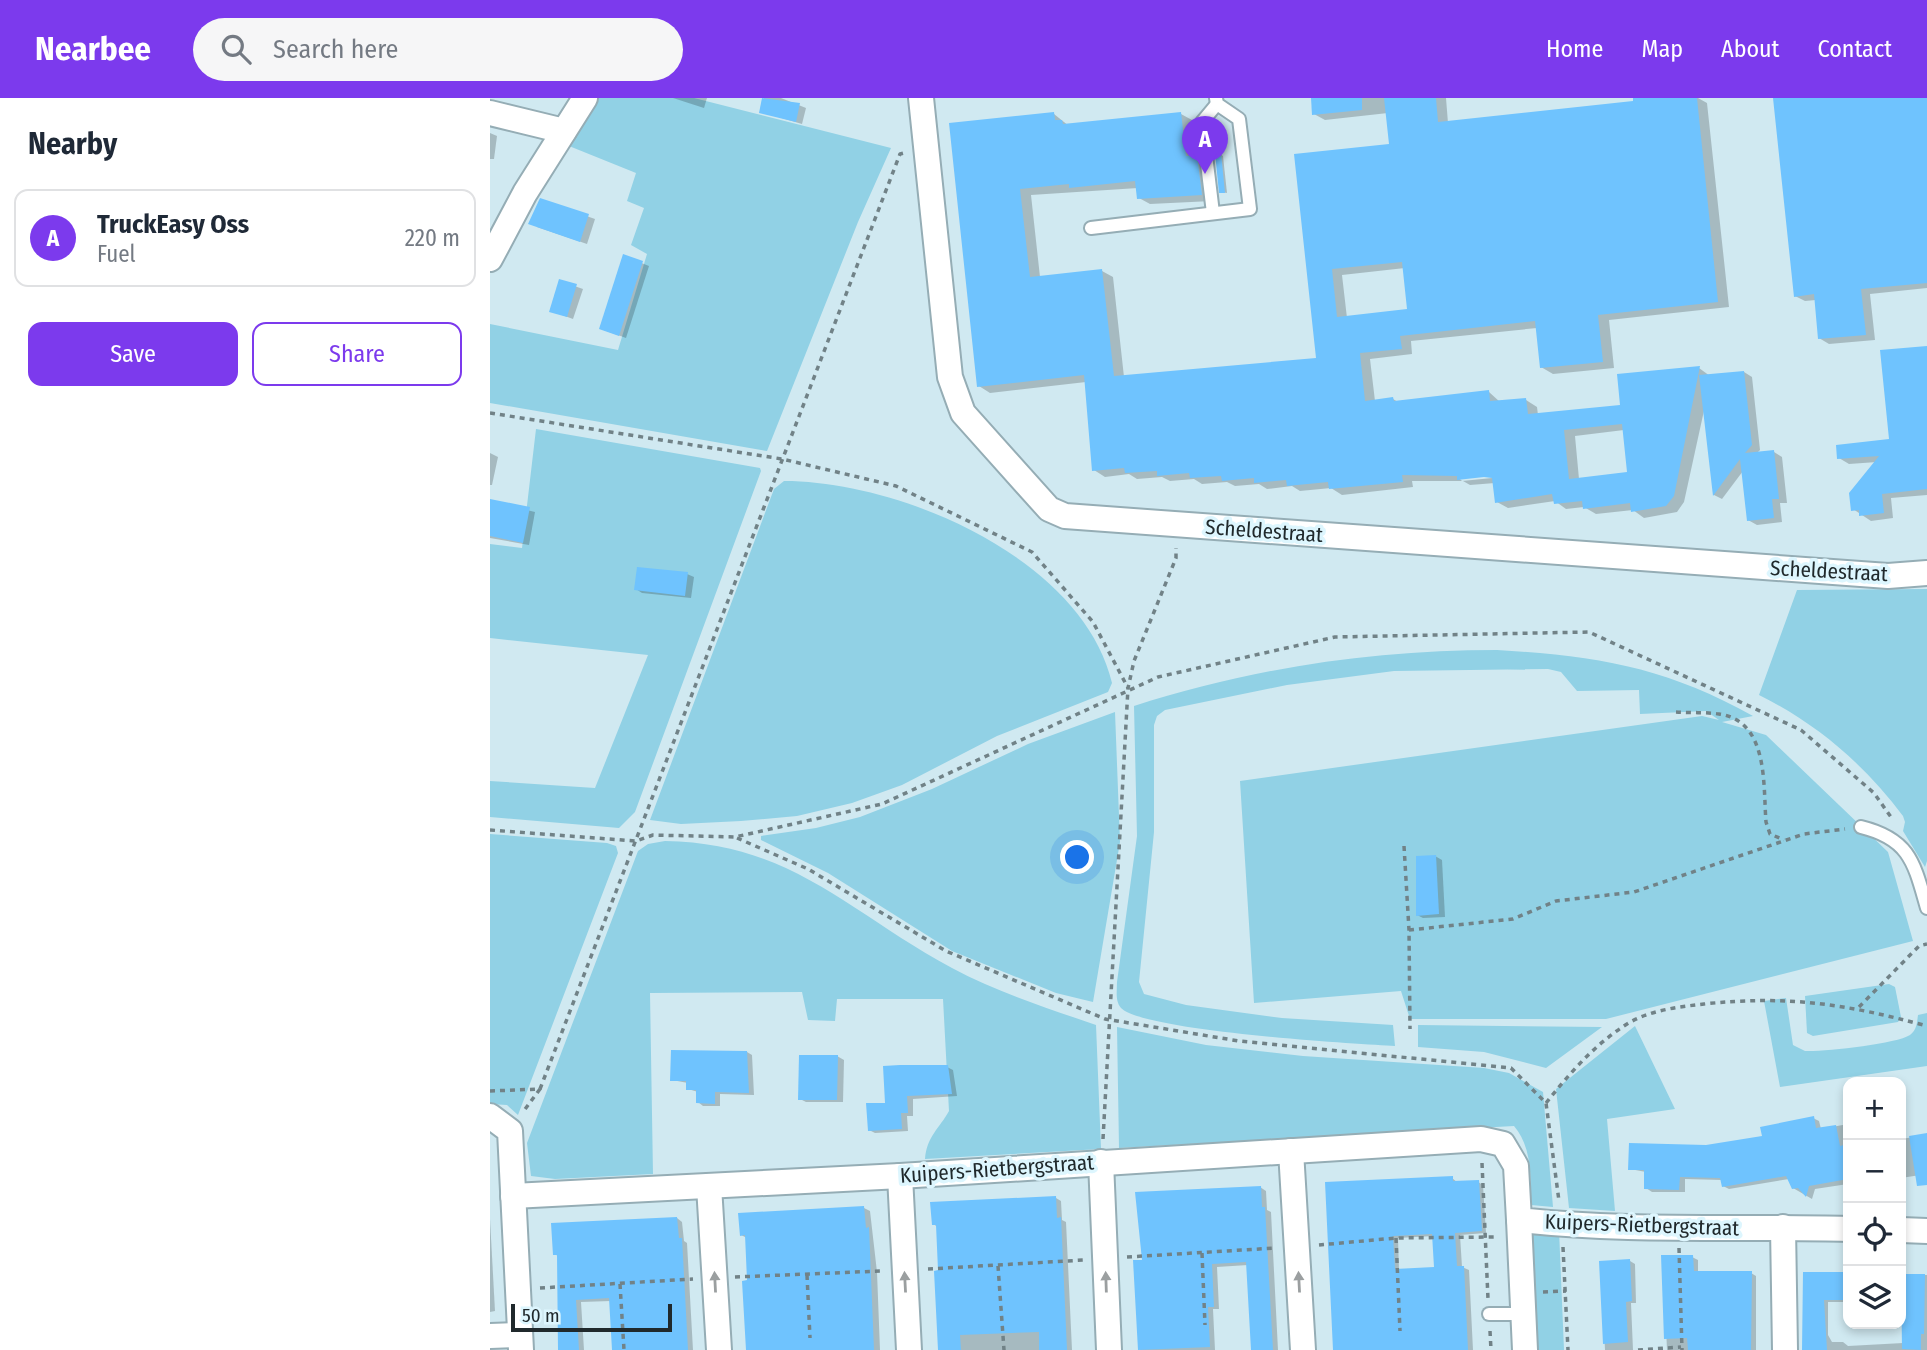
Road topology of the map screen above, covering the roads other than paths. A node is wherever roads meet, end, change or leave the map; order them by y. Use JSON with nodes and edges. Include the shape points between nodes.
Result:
{"nodes":[{"id":1,"x":585,"y":98,"type":"edge"},
{"id":2,"x":921,"y":98,"type":"edge"},
{"id":3,"x":1216,"y":101,"type":"edge"},
{"id":4,"x":490,"y":113,"type":"edge"},
{"id":5,"x":564,"y":131,"type":"junction"},
{"id":6,"x":1213,"y":213,"type":"junction"},
{"id":7,"x":1091,"y":228,"type":"dead end"},
{"id":8,"x":490,"y":259,"type":"edge"},
{"id":9,"x":1927,"y":573,"type":"edge"},
{"id":10,"x":1861,"y":827,"type":"road end"},
{"id":11,"x":1927,"y":908,"type":"edge"},
{"id":12,"x":499,"y":1123,"type":"edge"},
{"id":13,"x":1291,"y":1151,"type":"junction"},
{"id":14,"x":1101,"y":1162,"type":"junction"},
{"id":15,"x":900,"y":1176,"type":"junction"},
{"id":16,"x":709,"y":1186,"type":"junction"},
{"id":17,"x":513,"y":1196,"type":"junction"},
{"id":18,"x":1783,"y":1227,"type":"junction"},
{"id":19,"x":1519,"y":1228,"type":"junction"},
{"id":20,"x":1843,"y":1229,"type":"edge"},
{"id":21,"x":1906,"y":1230,"type":"edge"},
{"id":22,"x":1927,"y":1231,"type":"edge"},
{"id":23,"x":1489,"y":1314,"type":"road end"},
{"id":24,"x":1523,"y":1314,"type":"junction"},
{"id":25,"x":490,"y":1336,"type":"edge"},
{"id":26,"x":521,"y":1342,"type":"edge"},
{"id":27,"x":719,"y":1350,"type":"edge"},
{"id":28,"x":909,"y":1350,"type":"edge"},
{"id":29,"x":1109,"y":1350,"type":"edge"},
{"id":30,"x":1303,"y":1350,"type":"edge"},
{"id":31,"x":1525,"y":1350,"type":"edge"},
{"id":32,"x":1785,"y":1350,"type":"edge"}],
"edges":[{"from":1,"to":5,"type":"street"},
{"from":2,"to":9,"type":"street","name":"Scheldestraat","via":[[950,377],[963,413],[1049,509],[1065,516],[1174,524],[1888,576]]},
{"from":3,"to":6,"type":"lane","via":[[1202,122]]},
{"from":3,"to":6,"type":"lane","via":[[1239,119],[1250,209]]},
{"from":4,"to":5,"type":"street"},
{"from":5,"to":8,"type":"street"},
{"from":6,"to":7,"type":"lane"},
{"from":10,"to":11,"type":"lane","via":[[1886,833],[1901,845],[1916,870]]},
{"from":12,"to":17,"type":"street"},
{"from":13,"to":14,"type":"street","name":"Kuipers-Rietbergstraat"},
{"from":13,"to":19,"type":"street","name":"Kuipers-Rietbergstraat","via":[[1481,1139],[1503,1144],[1516,1166]]},
{"from":30,"to":13,"type":"street","one_way":true},
{"from":14,"to":15,"type":"street","name":"Kuipers-Rietbergstraat"},
{"from":29,"to":14,"type":"street","one_way":true},
{"from":15,"to":16,"type":"street","name":"Kuipers-Rietbergstraat"},
{"from":28,"to":15,"type":"street","one_way":true},
{"from":16,"to":17,"type":"street","name":"Kuipers-Rietbergstraat"},
{"from":27,"to":16,"type":"street","one_way":true},
{"from":17,"to":26,"type":"street"},
{"from":18,"to":19,"type":"street","name":"Kuipers-Rietbergstraat"},
{"from":18,"to":20,"type":"street","name":"Kuipers-Rietbergstraat"},
{"from":18,"to":32,"type":"street"},
{"from":19,"to":24,"type":"street"},
{"from":21,"to":22,"type":"street"},
{"from":23,"to":24,"type":"lane"},
{"from":24,"to":31,"type":"street"},
{"from":25,"to":26,"type":"street"}]}
